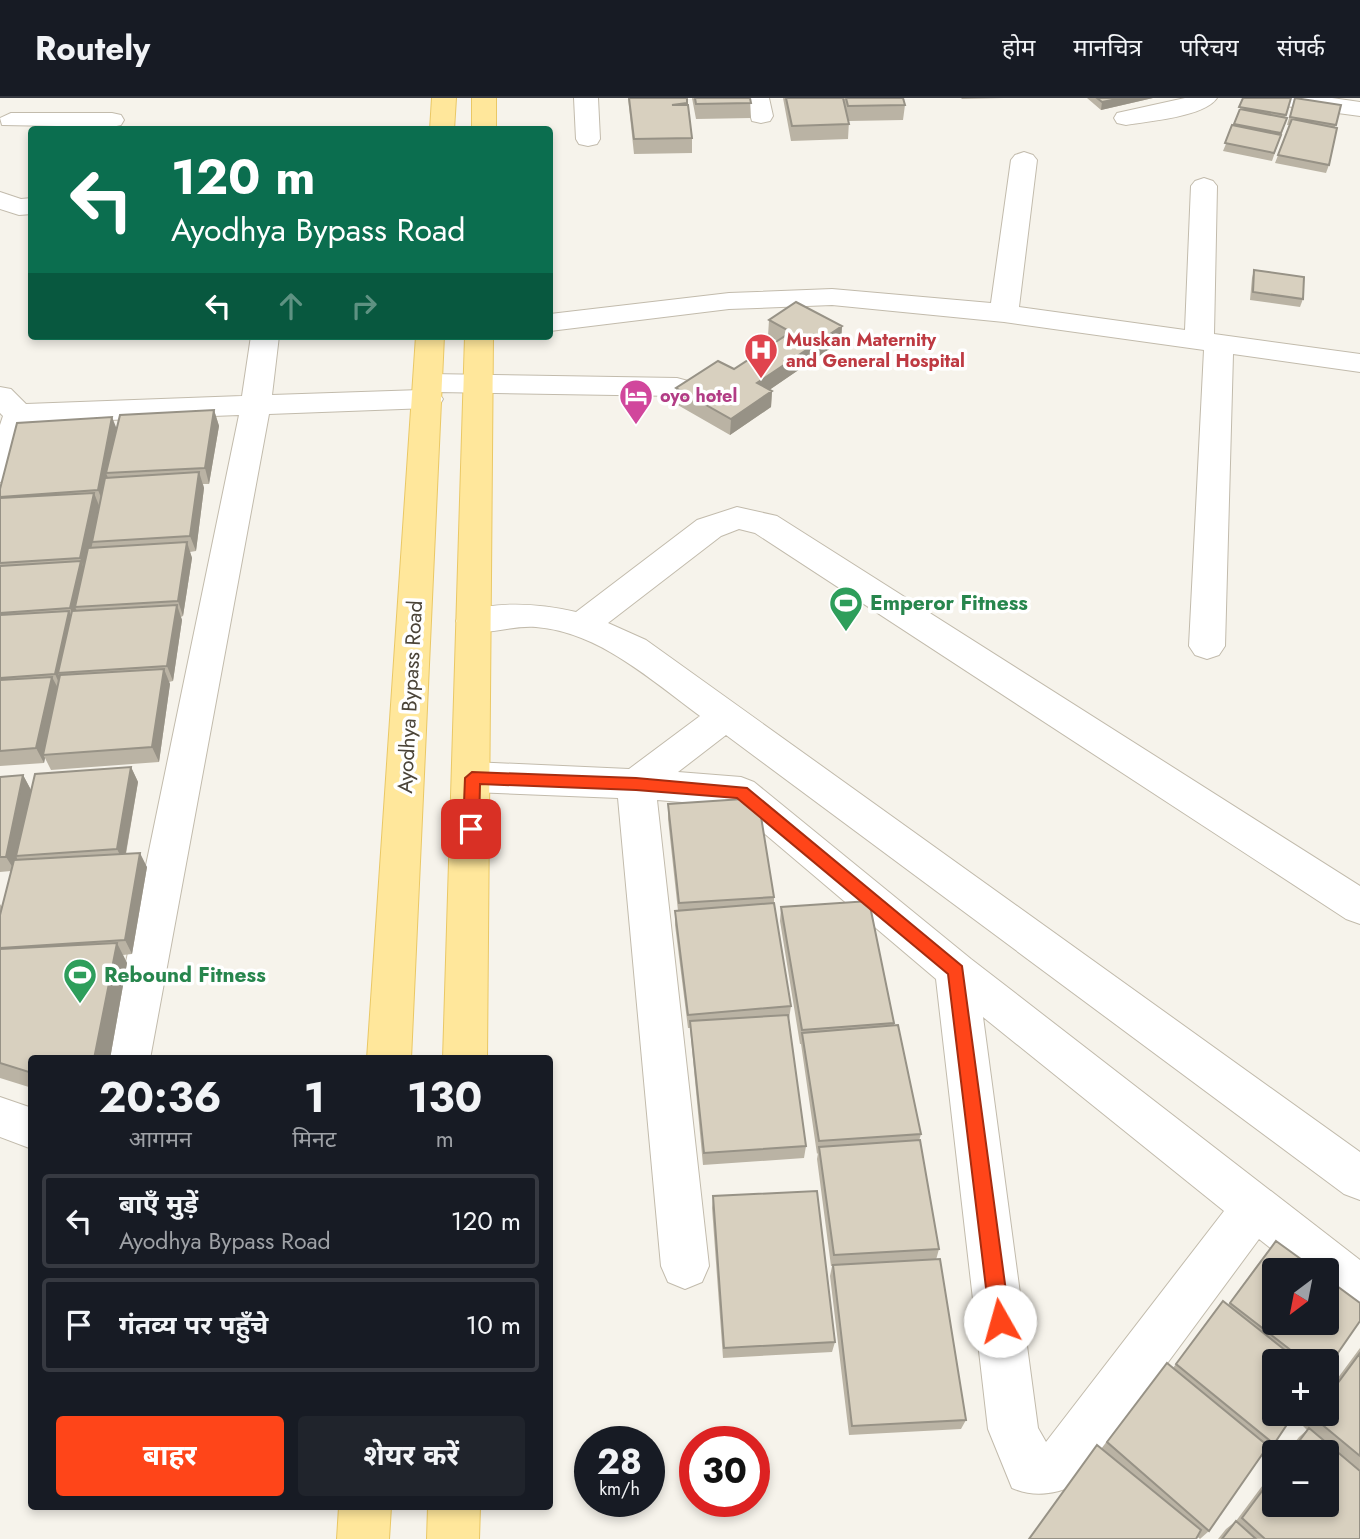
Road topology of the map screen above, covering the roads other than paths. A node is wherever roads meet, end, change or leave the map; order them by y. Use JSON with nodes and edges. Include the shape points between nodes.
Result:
{"nodes":[{"id":1,"x":444,"y":98,"type":"edge"},
{"id":2,"x":484,"y":98,"type":"edge"},
{"id":3,"x":586,"y":98,"type":"edge"},
{"id":4,"x":1205,"y":98,"type":"edge"},
{"id":5,"x":1278,"y":98,"type":"edge"},
{"id":6,"x":1323,"y":101,"type":"edge"},
{"id":7,"x":16,"y":109,"type":"edge"},
{"id":8,"x":1360,"y":109,"type":"edge"},
{"id":9,"x":113,"y":116,"type":"edge"},
{"id":10,"x":1126,"y":118,"type":"dead end"},
{"id":11,"x":442,"y":126,"type":"edge"},
{"id":12,"x":484,"y":126,"type":"edge"},
{"id":13,"x":588,"y":139,"type":"dead end"},
{"id":14,"x":0,"y":146,"type":"edge"},
{"id":15,"x":1024,"y":160,"type":"dead end"},
{"id":16,"x":1204,"y":187,"type":"dead end"},
{"id":17,"x":0,"y":200,"type":"edge"},
{"id":18,"x":28,"y":206,"type":"edge"},
{"id":19,"x":1004,"y":313,"type":"junction"},
{"id":20,"x":553,"y":323,"type":"edge"},
{"id":21,"x":264,"y":340,"type":"edge"},
{"id":22,"x":430,"y":340,"type":"edge"},
{"id":23,"x":479,"y":340,"type":"edge"},
{"id":24,"x":1209,"y":343,"type":"junction"},
{"id":25,"x":1360,"y":363,"type":"edge"},
{"id":26,"x":478,"y":382,"type":"junction"},
{"id":27,"x":677,"y":387,"type":"edge"},
{"id":28,"x":429,"y":391,"type":"junction"},
{"id":29,"x":256,"y":404,"type":"junction"},
{"id":30,"x":9,"y":405,"type":"edge"},
{"id":31,"x":1,"y":469,"type":"edge"},
{"id":32,"x":473,"y":621,"type":"junction"},
{"id":33,"x":582,"y":625,"type":"junction"},
{"id":34,"x":1207,"y":646,"type":"dead end"},
{"id":35,"x":725,"y":716,"type":"junction"},
{"id":36,"x":472,"y":778,"type":"junction"},
{"id":37,"x":636,"y":784,"type":"junction"},
{"id":38,"x":1360,"y":907,"type":"edge"},
{"id":39,"x":956,"y":971,"type":"junction"},
{"id":40,"x":129,"y":1055,"type":"edge"},
{"id":41,"x":389,"y":1055,"type":"edge"},
{"id":42,"x":465,"y":1055,"type":"edge"},
{"id":43,"x":0,"y":1117,"type":"edge"},
{"id":44,"x":28,"y":1128,"type":"edge"},
{"id":45,"x":1360,"y":1179,"type":"edge"},
{"id":46,"x":1255,"y":1207,"type":"junction"},
{"id":47,"x":685,"y":1266,"type":"dead end"},
{"id":48,"x":1360,"y":1290,"type":"edge"},
{"id":49,"x":365,"y":1510,"type":"edge"},
{"id":50,"x":454,"y":1510,"type":"edge"},
{"id":51,"x":363,"y":1539,"type":"edge"},
{"id":52,"x":453,"y":1539,"type":"edge"}],
"edges":[{"from":1,"to":11,"type":"main road"},
{"from":2,"to":12,"type":"main road"},
{"from":3,"to":13,"type":"street"},
{"from":4,"to":10,"type":"street","via":[[1185,107]]},
{"from":5,"to":6,"type":"street"},
{"from":6,"to":8,"type":"street"},
{"from":7,"to":9,"type":"street"},
{"from":7,"to":14,"type":"street"},
{"from":15,"to":19,"type":"street"},
{"from":16,"to":24,"type":"street"},
{"from":17,"to":18,"type":"street"},
{"from":19,"to":20,"type":"street","via":[[832,297],[729,301]]},
{"from":19,"to":24,"type":"street"},
{"from":21,"to":29,"type":"street"},
{"from":22,"to":28,"type":"main road","name":"Ayodhya Bypass Road"},
{"from":23,"to":26,"type":"main road"},
{"from":24,"to":25,"type":"street"},
{"from":24,"to":34,"type":"street"},
{"from":26,"to":27,"type":"street"},
{"from":26,"to":28,"type":"street"},
{"from":26,"to":32,"type":"main road"},
{"from":28,"to":29,"type":"street"},
{"from":28,"to":41,"type":"main road","name":"Ayodhya Bypass Road"},
{"from":29,"to":30,"type":"street"},
{"from":29,"to":40,"type":"street"},
{"from":30,"to":31,"type":"street"},
{"from":32,"to":33,"type":"street","via":[[536,615]]},
{"from":32,"to":36,"type":"main road"},
{"from":33,"to":35,"type":"street","via":[[634,649]]},
{"from":33,"to":38,"type":"street","via":[[709,528],[737,518],[765,524]]},
{"from":35,"to":37,"type":"street"},
{"from":35,"to":45,"type":"street"},
{"from":36,"to":37,"type":"street"},
{"from":36,"to":42,"type":"main road"},
{"from":37,"to":39,"type":"street","via":[[741,792]]},
{"from":37,"to":47,"type":"street"},
{"from":39,"to":46,"type":"street"},
{"from":39,"to":46,"type":"street","via":[[1013,1429],[1030,1469],[1060,1466]]},
{"from":43,"to":44,"type":"street"},
{"from":46,"to":48,"type":"street"},
{"from":49,"to":51,"type":"main road"},
{"from":50,"to":52,"type":"main road"}]}
